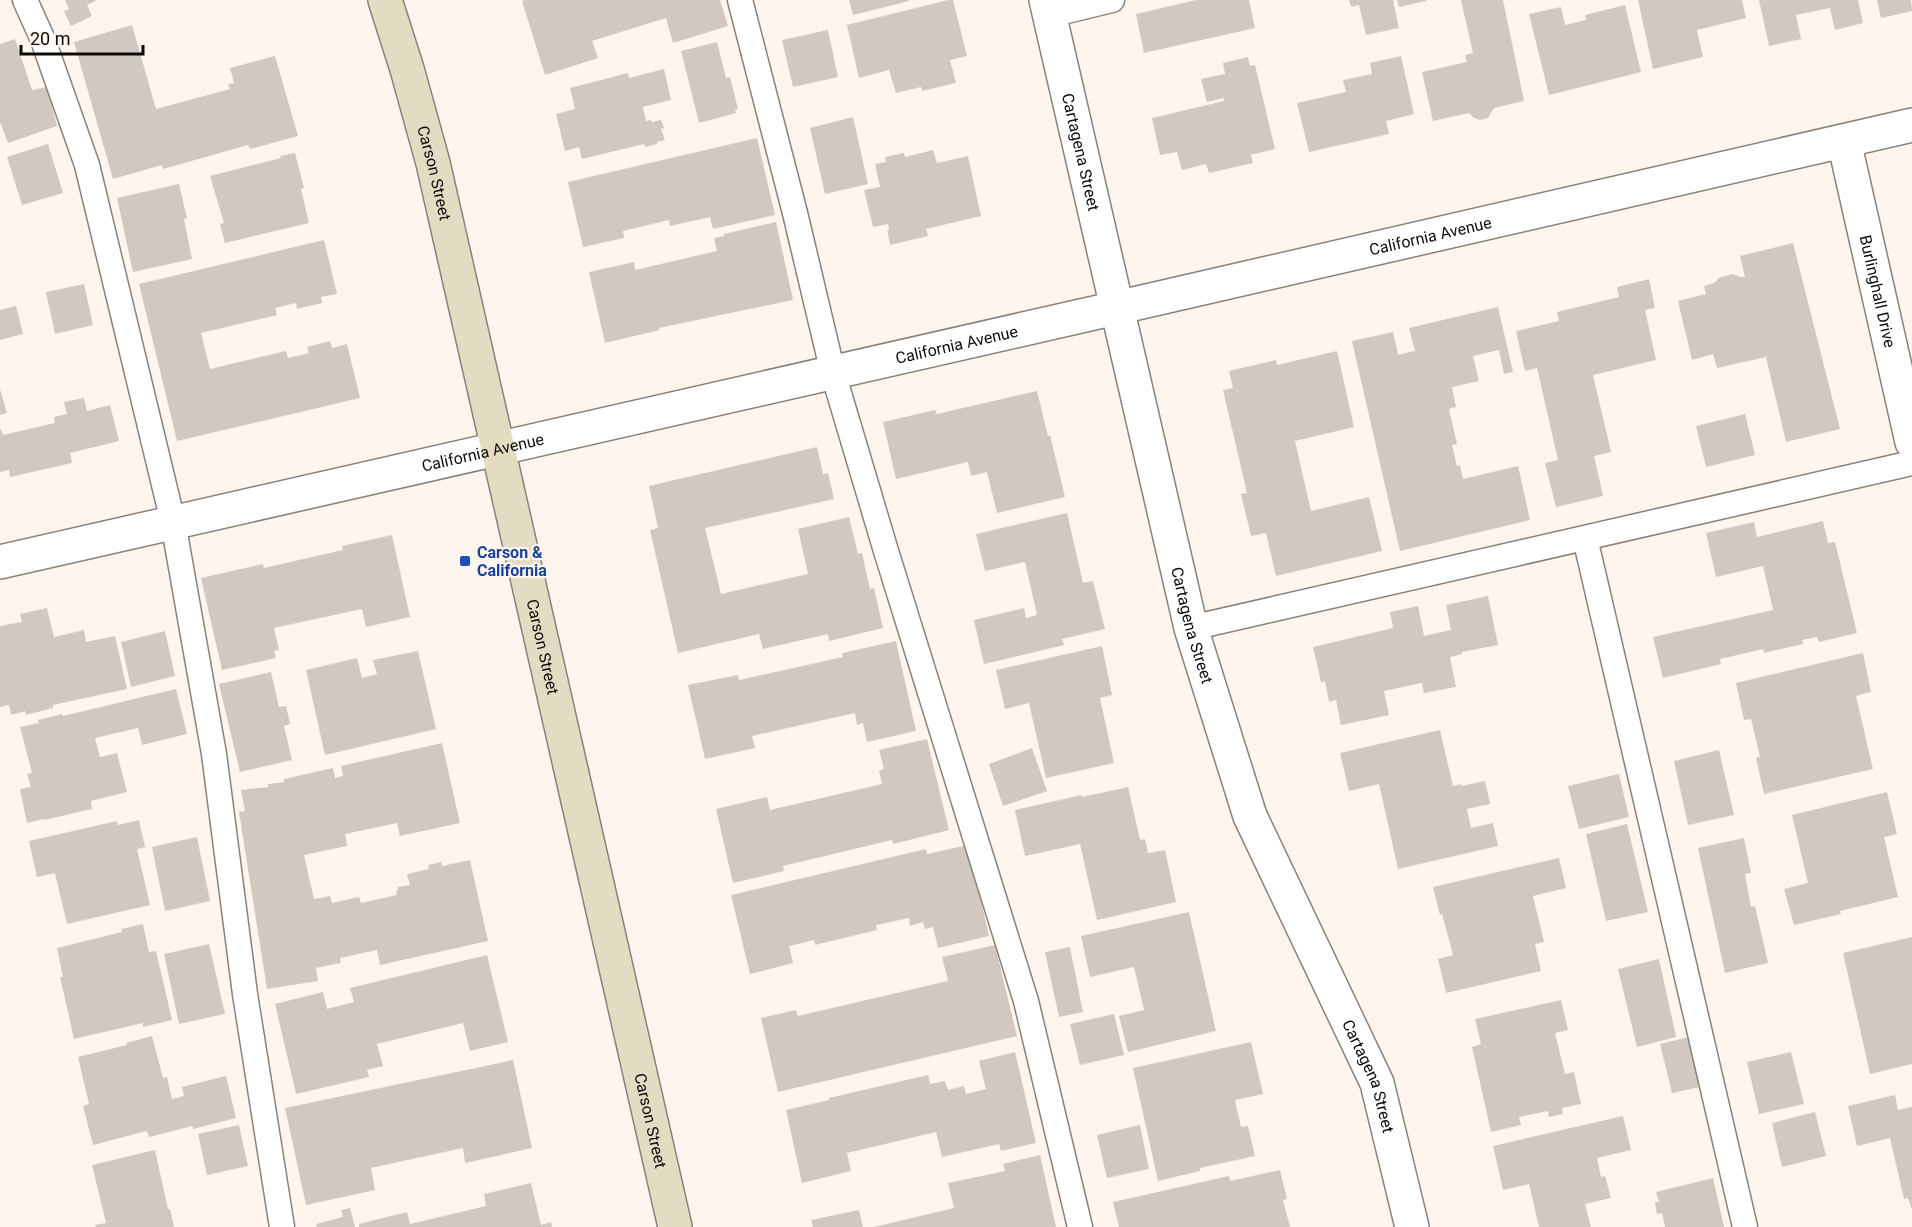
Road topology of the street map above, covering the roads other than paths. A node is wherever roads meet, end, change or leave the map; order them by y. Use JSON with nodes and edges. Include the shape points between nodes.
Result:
{"nodes":[{"id":1,"x":25,"y":0,"type":"edge"},
{"id":2,"x":385,"y":0,"type":"edge"},
{"id":3,"x":740,"y":0,"type":"edge"},
{"id":4,"x":1112,"y":0,"type":"edge"},
{"id":5,"x":1048,"y":7,"type":"edge"},
{"id":6,"x":1912,"y":125,"type":"edge"},
{"id":7,"x":1844,"y":141,"type":"junction"},
{"id":8,"x":1116,"y":308,"type":"junction"},
{"id":9,"x":833,"y":373,"type":"junction"},
{"id":10,"x":1912,"y":442,"type":"edge"},
{"id":11,"x":498,"y":448,"type":"junction"},
{"id":12,"x":1912,"y":463,"type":"edge"},
{"id":13,"x":173,"y":522,"type":"junction"},
{"id":14,"x":1585,"y":538,"type":"junction"},
{"id":15,"x":0,"y":562,"type":"edge"},
{"id":16,"x":1191,"y":628,"type":"junction"},
{"id":17,"x":282,"y":1227,"type":"edge"},
{"id":18,"x":675,"y":1227,"type":"edge"},
{"id":19,"x":1080,"y":1227,"type":"edge"},
{"id":20,"x":1412,"y":1227,"type":"edge"},
{"id":21,"x":1745,"y":1227,"type":"edge"}],
"edges":[{"from":1,"to":13,"type":"lane","via":[[87,165]]},
{"from":2,"to":11,"type":"main road","name":"Carson Street","via":[[433,163]]},
{"from":3,"to":9,"type":"lane"},
{"from":4,"to":5,"type":"lane"},
{"from":5,"to":8,"type":"street","name":"Cartagena Street"},
{"from":6,"to":7,"type":"street","name":"California Avenue"},
{"from":7,"to":8,"type":"street","name":"California Avenue"},
{"from":7,"to":10,"type":"street","name":"Burlinghall Drive"},
{"from":8,"to":9,"type":"street","name":"California Avenue"},
{"from":8,"to":16,"type":"street","name":"Cartagena Street"},
{"from":9,"to":11,"type":"street","name":"California Avenue"},
{"from":9,"to":19,"type":"lane","via":[[1026,1001]]},
{"from":11,"to":13,"type":"street","name":"California Avenue"},
{"from":11,"to":18,"type":"main road","name":"Carson Street"},
{"from":12,"to":14,"type":"lane"},
{"from":13,"to":15,"type":"street","name":"California Avenue"},
{"from":13,"to":17,"type":"lane","via":[[214,754],[245,994]]},
{"from":14,"to":16,"type":"lane"},
{"from":14,"to":21,"type":"lane"},
{"from":16,"to":20,"type":"street","name":"Cartagena Street","via":[[1250,816],[1377,1083]]}]}
